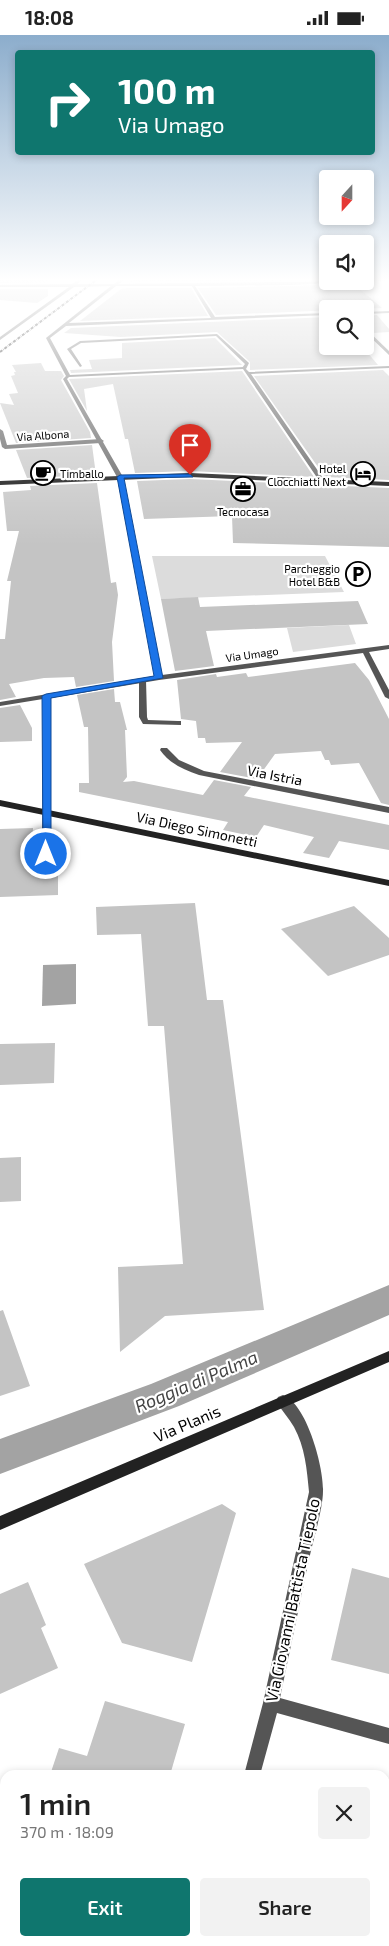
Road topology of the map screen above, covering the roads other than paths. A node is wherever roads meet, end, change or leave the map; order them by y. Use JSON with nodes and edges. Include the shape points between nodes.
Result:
{"nodes":[{"id":1,"x":63,"y":367,"type":"edge"},
{"id":2,"x":385,"y":367,"type":"edge"},
{"id":3,"x":244,"y":368,"type":"joint"},
{"id":4,"x":248,"y":373,"type":"junction"},
{"id":5,"x":68,"y":376,"type":"junction"},
{"id":6,"x":0,"y":431,"type":"edge"},
{"id":7,"x":101,"y":441,"type":"junction"},
{"id":8,"x":120,"y":477,"type":"junction"},
{"id":9,"x":322,"y":481,"type":"junction"},
{"id":10,"x":0,"y":483,"type":"edge"},
{"id":11,"x":389,"y":484,"type":"edge"},
{"id":12,"x":389,"y":647,"type":"edge"},
{"id":13,"x":365,"y":650,"type":"junction"},
{"id":14,"x":159,"y":678,"type":"junction"},
{"id":15,"x":142,"y":680,"type":"junction"},
{"id":16,"x":46,"y":696,"type":"junction"},
{"id":17,"x":389,"y":697,"type":"edge"},
{"id":18,"x":0,"y":704,"type":"edge"},
{"id":19,"x":178,"y":723,"type":"dead end"},
{"id":20,"x":164,"y":750,"type":"dead end"},
{"id":21,"x":0,"y":803,"type":"edge"},
{"id":22,"x":389,"y":811,"type":"edge"},
{"id":23,"x":46,"y":854,"type":"dead end"},
{"id":24,"x":389,"y":883,"type":"edge"},
{"id":25,"x":389,"y":1356,"type":"edge"},
{"id":26,"x":284,"y":1401,"type":"junction"},
{"id":27,"x":0,"y":1523,"type":"edge"},
{"id":28,"x":270,"y":1703,"type":"junction"},
{"id":29,"x":389,"y":1737,"type":"edge"},
{"id":30,"x":253,"y":1770,"type":"edge"}],
"edges":[{"from":1,"to":5,"type":"street","name":"Via Albona"},
{"from":2,"to":4,"type":"street"},
{"from":3,"to":4,"type":"street"},
{"from":3,"to":5,"type":"street"},
{"from":4,"to":9,"type":"street"},
{"from":5,"to":7,"type":"street","name":"Via Albona","via":[[65,379]]},
{"from":6,"to":7,"type":"street","name":"Via Albona","via":[[5,447]]},
{"from":7,"to":8,"type":"street","name":"Via Albona"},
{"from":8,"to":9,"type":"main road","via":[[199,476]]},
{"from":8,"to":10,"type":"main road"},
{"from":8,"to":14,"type":"street","name":"Via Albona"},
{"from":9,"to":11,"type":"main road"},
{"from":12,"to":13,"type":"street","name":"Via Umago"},
{"from":13,"to":14,"type":"street","name":"Via Umago"},
{"from":13,"to":17,"type":"street"},
{"from":14,"to":15,"type":"street","name":"Via Umago"},
{"from":15,"to":16,"type":"street","name":"Via Umago"},
{"from":15,"to":19,"type":"street","via":[[143,717],[146,722]]},
{"from":16,"to":18,"type":"street","name":"Via Umago"},
{"from":16,"to":23,"type":"street"},
{"from":20,"to":22,"type":"street","name":"Via Istria","via":[[169,758],[184,766],[223,779]]},
{"from":21,"to":24,"type":"main road","name":"Via Diego Simonetti"},
{"from":25,"to":26,"type":"main road","name":"Via Planis"},
{"from":26,"to":27,"type":"main road","name":"Via Planis"},
{"from":26,"to":28,"type":"street","name":"Via Giovanni Battista Tiepolo","via":[[306,1437],[314,1459],[316,1492]]},
{"from":28,"to":29,"type":"street"},
{"from":28,"to":30,"type":"street","name":"Via Giovanni Battista Tiepolo"}]}
